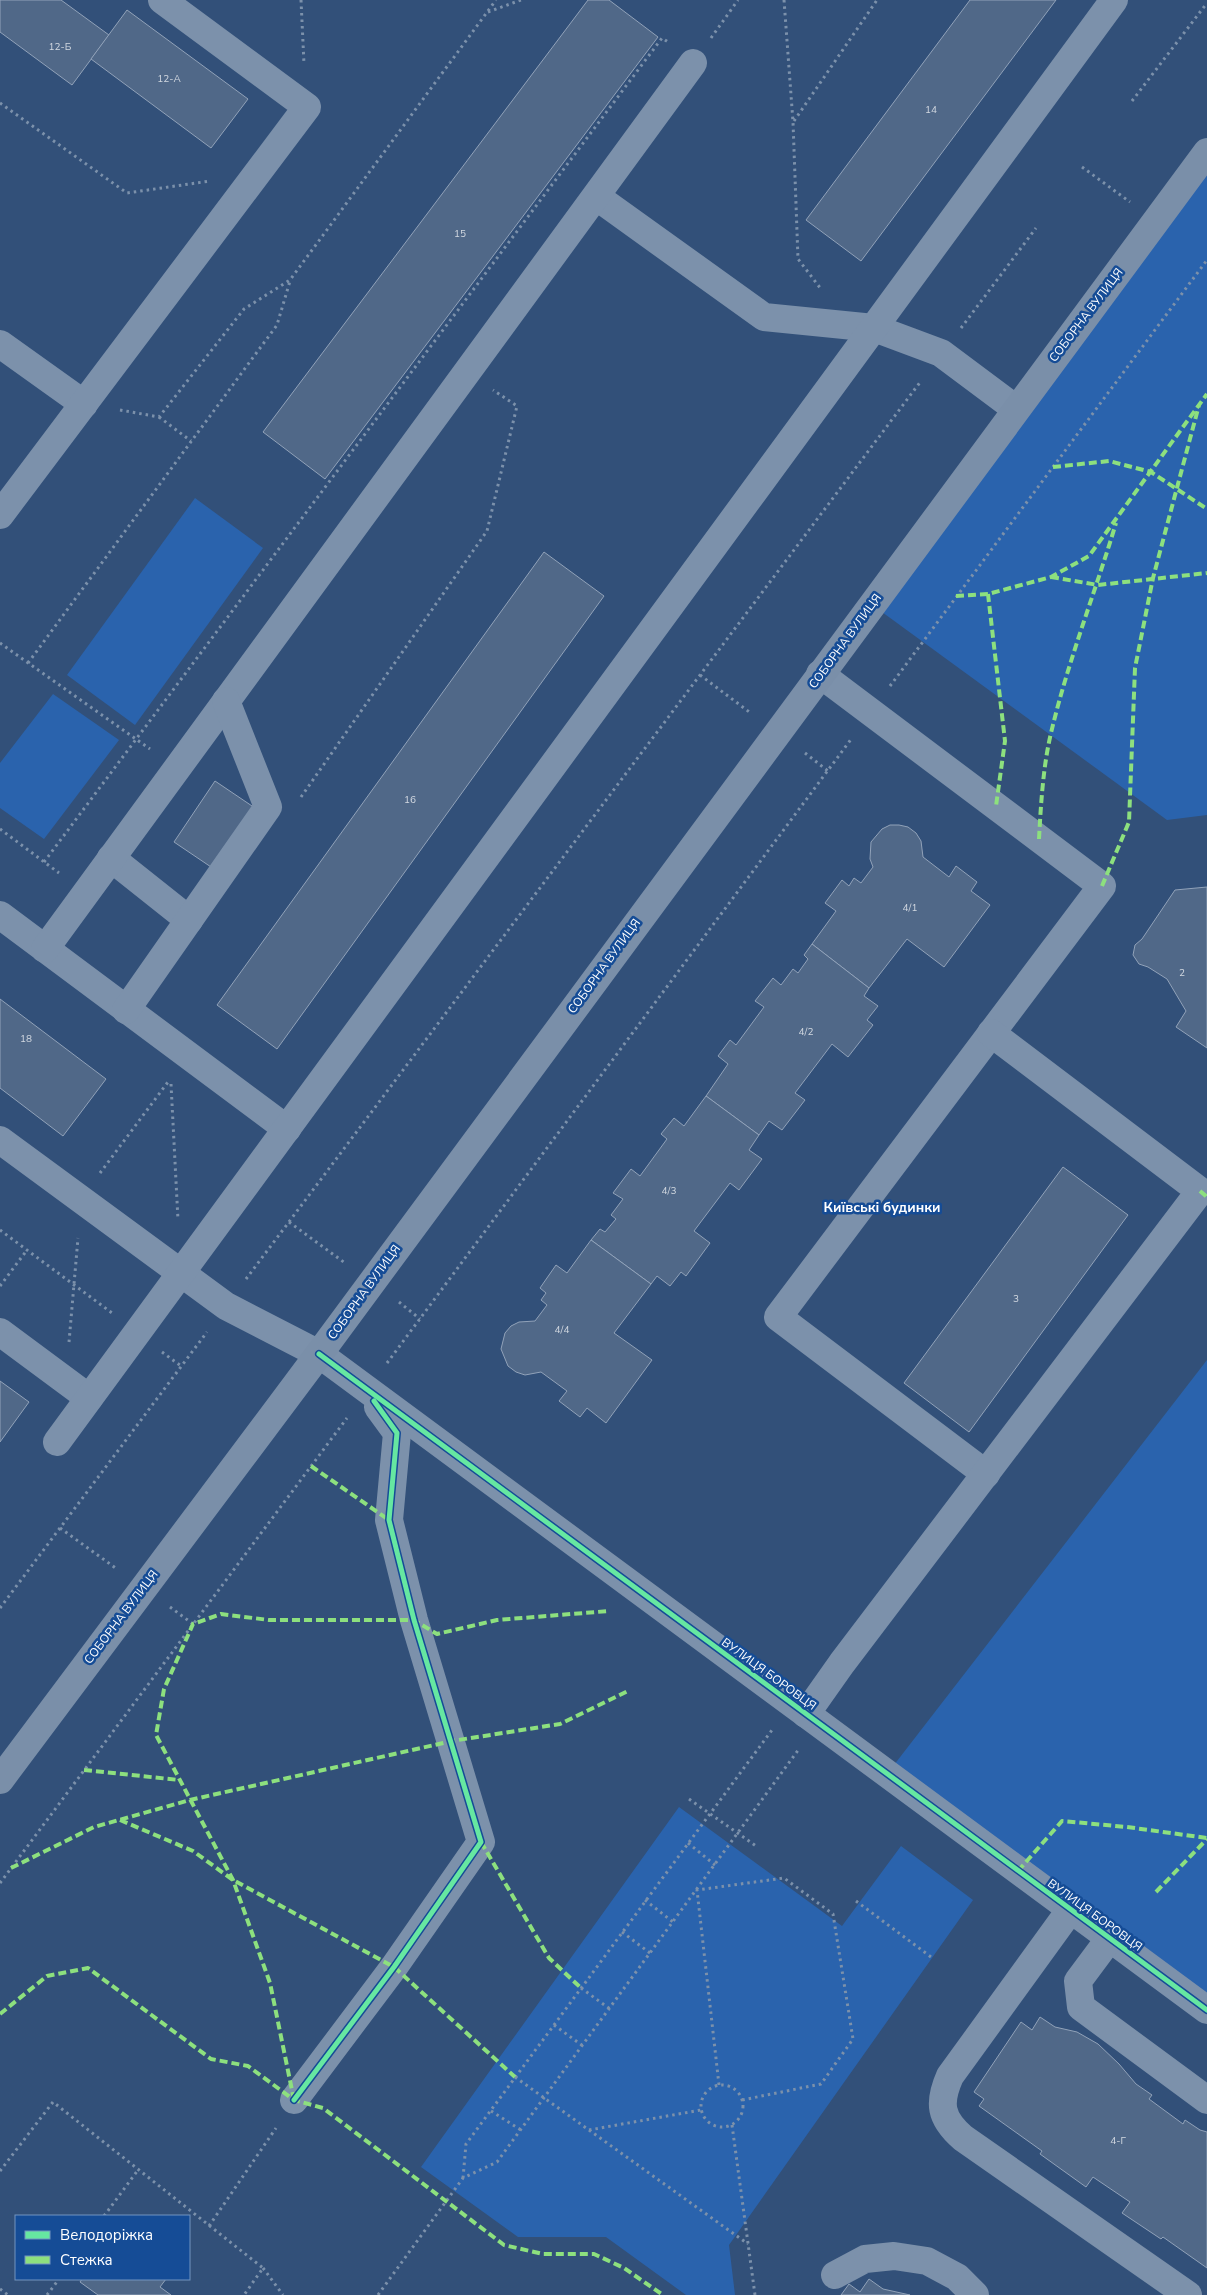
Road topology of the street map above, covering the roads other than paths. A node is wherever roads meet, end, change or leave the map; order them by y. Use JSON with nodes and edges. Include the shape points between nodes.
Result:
{"nodes":[{"id":1,"x":162,"y":0,"type":"edge"},
{"id":2,"x":1114,"y":0,"type":"edge"},
{"id":3,"x":693,"y":63,"type":"road end"},
{"id":4,"x":1207,"y":152,"type":"edge"},
{"id":5,"x":597,"y":197,"type":"junction"},
{"id":6,"x":862,"y":327,"type":"junction"},
{"id":7,"x":0,"y":344,"type":"edge"},
{"id":8,"x":84,"y":404,"type":"junction"},
{"id":9,"x":1016,"y":408,"type":"junction"},
{"id":10,"x":0,"y":515,"type":"edge"},
{"id":11,"x":820,"y":674,"type":"junction"},
{"id":12,"x":226,"y":701,"type":"junction"},
{"id":13,"x":111,"y":858,"type":"junction"},
{"id":14,"x":0,"y":915,"type":"edge"},
{"id":15,"x":189,"y":920,"type":"junction"},
{"id":16,"x":45,"y":949,"type":"junction"},
{"id":17,"x":126,"y":1010,"type":"junction"},
{"id":18,"x":991,"y":1033,"type":"junction"},
{"id":19,"x":287,"y":1129,"type":"junction"},
{"id":20,"x":0,"y":1140,"type":"edge"},
{"id":21,"x":1203,"y":1186,"type":"edge"},
{"id":22,"x":181,"y":1273,"type":"junction"},
{"id":23,"x":0,"y":1332,"type":"edge"},
{"id":24,"x":319,"y":1354,"type":"junction"},
{"id":25,"x":367,"y":1391,"type":"junction"},
{"id":26,"x":89,"y":1398,"type":"junction"},
{"id":27,"x":57,"y":1442,"type":"dead end"},
{"id":28,"x":986,"y":1474,"type":"junction"},
{"id":29,"x":806,"y":1714,"type":"junction"},
{"id":30,"x":3,"y":1771,"type":"edge"},
{"id":31,"x":1071,"y":1909,"type":"junction"},
{"id":32,"x":1110,"y":1938,"type":"junction"},
{"id":33,"x":1207,"y":2010,"type":"edge"},
{"id":34,"x":294,"y":2100,"type":"road end"},
{"id":35,"x":1207,"y":2100,"type":"edge"},
{"id":36,"x":835,"y":2275,"type":"dead end"},
{"id":37,"x":975,"y":2295,"type":"edge"},
{"id":38,"x":1188,"y":2295,"type":"edge"}],
"edges":[{"from":1,"to":8,"type":"street","via":[[307,107]]},
{"from":2,"to":6,"type":"street"},
{"from":3,"to":5,"type":"street"},
{"from":4,"to":9,"type":"main road","name":"СОБОРНА ВУЛИЦЯ"},
{"from":5,"to":6,"type":"street","via":[[764,317]]},
{"from":5,"to":12,"type":"street"},
{"from":6,"to":9,"type":"street","via":[[941,353]]},
{"from":6,"to":19,"type":"street"},
{"from":7,"to":8,"type":"street"},
{"from":8,"to":10,"type":"street"},
{"from":9,"to":11,"type":"main road","name":"СОБОРНА ВУЛИЦЯ"},
{"from":11,"to":18,"type":"street","via":[[1102,886]]},
{"from":11,"to":24,"type":"main road","name":"СОБОРНА ВУЛИЦЯ"},
{"from":12,"to":13,"type":"street"},
{"from":12,"to":15,"type":"street","via":[[268,807]]},
{"from":13,"to":15,"type":"street"},
{"from":13,"to":16,"type":"street"},
{"from":14,"to":16,"type":"street"},
{"from":15,"to":17,"type":"street"},
{"from":16,"to":17,"type":"street"},
{"from":17,"to":19,"type":"street"},
{"from":18,"to":21,"type":"street"},
{"from":18,"to":28,"type":"street","via":[[778,1317]]},
{"from":19,"to":22,"type":"street"},
{"from":20,"to":22,"type":"street","name":"ВУЛИЦЯ БОРОВЦЯ"},
{"from":21,"to":28,"type":"street"},
{"from":22,"to":24,"type":"street","name":"ВУЛИЦЯ БОРОВЦЯ","via":[[226,1306]]},
{"from":22,"to":26,"type":"street"},
{"from":23,"to":26,"type":"street"},
{"from":24,"to":25,"type":"street","name":"ВУЛИЦЯ БОРОВЦЯ"},
{"from":24,"to":30,"type":"main road","name":"СОБОРНА ВУЛИЦЯ"},
{"from":25,"to":29,"type":"street","name":"ВУЛИЦЯ БОРОВЦЯ"},
{"from":25,"to":34,"type":"street","via":[[398,1433],[389,1520],[414,1620],[481,1842],[394,1967]]},
{"from":26,"to":27,"type":"street"},
{"from":28,"to":29,"type":"street"},
{"from":29,"to":31,"type":"street","name":"ВУЛИЦЯ БОРОВЦЯ"},
{"from":31,"to":32,"type":"street","name":"ВУЛИЦЯ БОРОВЦЯ"},
{"from":31,"to":38,"type":"street","via":[[950,2076],[943,2092],[942,2110],[949,2127],[963,2138]]},
{"from":32,"to":33,"type":"street","name":"ВУЛИЦЯ БОРОВЦЯ"},
{"from":32,"to":35,"type":"street","via":[[1078,1981],[1081,2007]]},
{"from":36,"to":37,"type":"street","via":[[866,2259],[894,2256],[927,2261],[957,2277]]}]}
